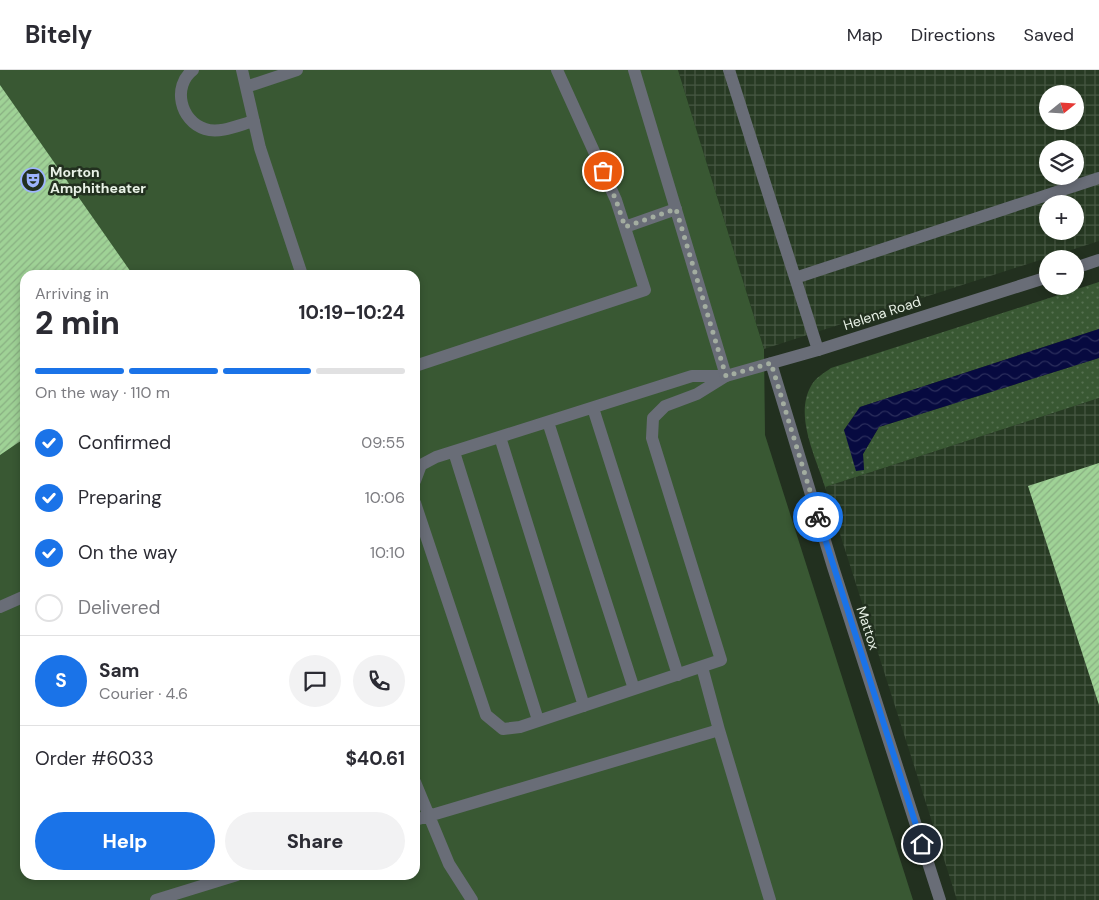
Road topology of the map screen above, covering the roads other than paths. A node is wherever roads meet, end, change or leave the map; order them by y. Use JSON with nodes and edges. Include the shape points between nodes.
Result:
{"nodes":[{"id":1,"x":193,"y":70,"type":"edge"},
{"id":2,"x":242,"y":70,"type":"edge"},
{"id":3,"x":297,"y":70,"type":"edge"},
{"id":4,"x":557,"y":70,"type":"edge"},
{"id":5,"x":634,"y":70,"type":"edge"},
{"id":6,"x":729,"y":70,"type":"edge"},
{"id":7,"x":246,"y":87,"type":"junction"},
{"id":8,"x":254,"y":121,"type":"junction"},
{"id":9,"x":1099,"y":178,"type":"edge"},
{"id":10,"x":676,"y":209,"type":"junction"},
{"id":11,"x":625,"y":227,"type":"junction"},
{"id":12,"x":1099,"y":260,"type":"edge"},
{"id":13,"x":1084,"y":265,"type":"edge"},
{"id":14,"x":300,"y":270,"type":"edge"},
{"id":15,"x":795,"y":278,"type":"junction"},
{"id":16,"x":1039,"y":280,"type":"edge"},
{"id":17,"x":818,"y":350,"type":"junction"},
{"id":18,"x":771,"y":363,"type":"junction"},
{"id":19,"x":420,"y":364,"type":"edge"},
{"id":20,"x":726,"y":376,"type":"junction"},
{"id":21,"x":593,"y":408,"type":"junction"},
{"id":22,"x":548,"y":422,"type":"junction"},
{"id":23,"x":500,"y":437,"type":"junction"},
{"id":24,"x":454,"y":452,"type":"junction"},
{"id":25,"x":420,"y":470,"type":"edge"},
{"id":26,"x":420,"y":518,"type":"edge"},
{"id":27,"x":20,"y":598,"type":"edge"},
{"id":28,"x":0,"y":607,"type":"edge"},
{"id":29,"x":702,"y":667,"type":"junction"},
{"id":30,"x":678,"y":675,"type":"junction"},
{"id":31,"x":634,"y":689,"type":"junction"},
{"id":32,"x":584,"y":706,"type":"junction"},
{"id":33,"x":538,"y":720,"type":"junction"},
{"id":34,"x":719,"y":730,"type":"junction"},
{"id":35,"x":420,"y":795,"type":"edge"},
{"id":36,"x":428,"y":816,"type":"junction"},
{"id":37,"x":420,"y":818,"type":"edge"},
{"id":38,"x":221,"y":880,"type":"edge"},
{"id":39,"x":156,"y":900,"type":"edge"},
{"id":40,"x":472,"y":900,"type":"edge"},
{"id":41,"x":770,"y":900,"type":"edge"},
{"id":42,"x":940,"y":900,"type":"edge"}],
"edges":[{"from":1,"to":8,"type":"street","via":[[182,84],[180,95],[187,116],[195,124],[218,131]]},
{"from":2,"to":7,"type":"street"},
{"from":3,"to":7,"type":"street"},
{"from":4,"to":11,"type":"street"},
{"from":5,"to":10,"type":"street"},
{"from":6,"to":15,"type":"street"},
{"from":7,"to":8,"type":"street"},
{"from":8,"to":14,"type":"street"},
{"from":9,"to":15,"type":"street"},
{"from":10,"to":11,"type":"street"},
{"from":10,"to":20,"type":"street"},
{"from":11,"to":19,"type":"street","via":[[645,290]]},
{"from":12,"to":13,"type":"street"},
{"from":15,"to":17,"type":"street"},
{"from":16,"to":17,"type":"street","name":"Helena Road"},
{"from":17,"to":18,"type":"street","name":"Helena Road"},
{"from":18,"to":20,"type":"street","name":"Helena Road"},
{"from":18,"to":42,"type":"street","name":"Mattox"},
{"from":20,"to":21,"type":"street","via":[[692,376]]},
{"from":20,"to":29,"type":"street","via":[[697,394],[665,406],[653,418],[652,438],[721,660]]},
{"from":21,"to":22,"type":"street"},
{"from":21,"to":30,"type":"street"},
{"from":22,"to":23,"type":"street"},
{"from":22,"to":31,"type":"street"},
{"from":23,"to":24,"type":"street"},
{"from":23,"to":32,"type":"street"},
{"from":24,"to":25,"type":"street","via":[[436,457]]},
{"from":24,"to":33,"type":"street"},
{"from":26,"to":33,"type":"street","via":[[486,715],[503,729]]},
{"from":27,"to":28,"type":"street"},
{"from":29,"to":30,"type":"street"},
{"from":29,"to":34,"type":"street"},
{"from":30,"to":31,"type":"street"},
{"from":31,"to":32,"type":"street"},
{"from":32,"to":33,"type":"street"},
{"from":34,"to":36,"type":"street"},
{"from":34,"to":41,"type":"street"},
{"from":35,"to":36,"type":"street"},
{"from":36,"to":37,"type":"street"},
{"from":36,"to":40,"type":"street","via":[[449,864]]},
{"from":38,"to":39,"type":"street"}]}
